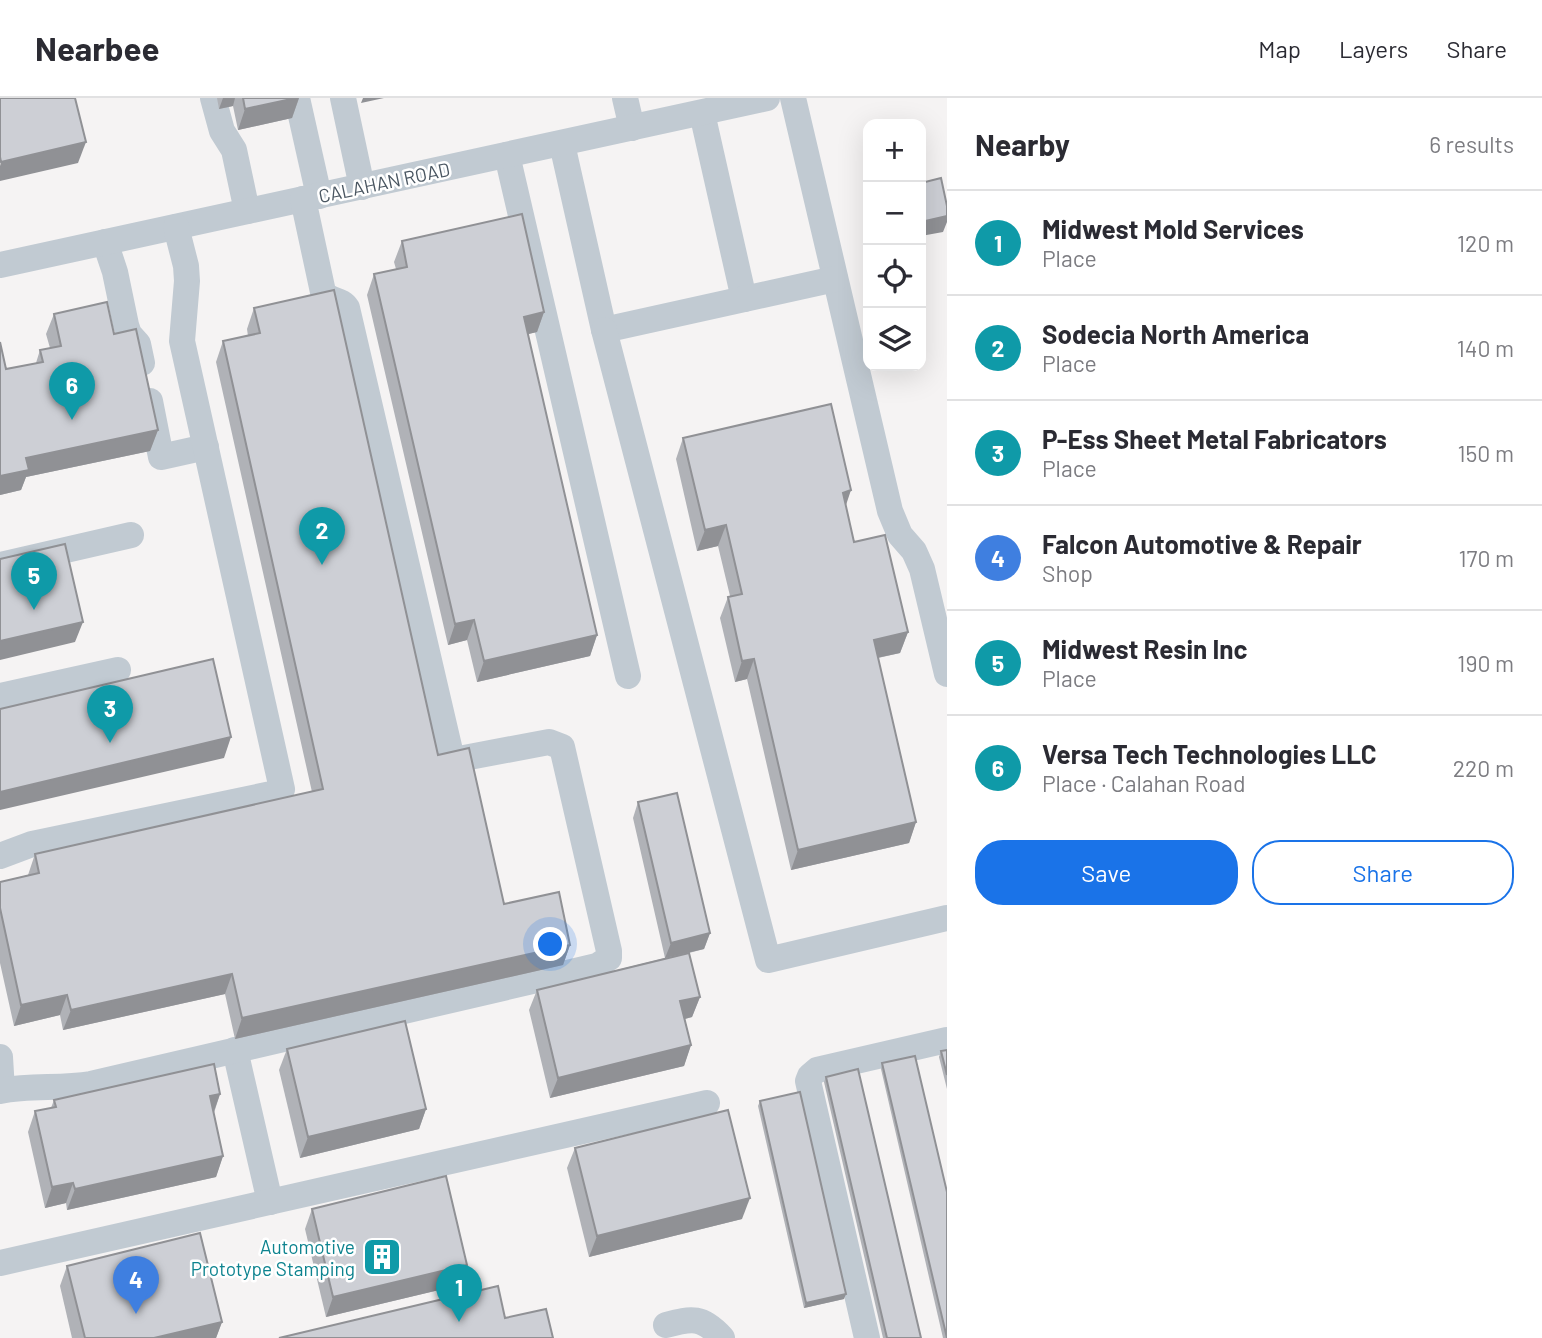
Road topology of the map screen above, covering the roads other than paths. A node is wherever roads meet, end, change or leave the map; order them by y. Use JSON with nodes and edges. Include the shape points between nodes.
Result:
{"nodes":[{"id":1,"x":213,"y":98,"type":"edge"},
{"id":2,"x":297,"y":98,"type":"edge"},
{"id":3,"x":343,"y":98,"type":"edge"},
{"id":4,"x":625,"y":98,"type":"edge"},
{"id":5,"x":767,"y":98,"type":"edge"},
{"id":6,"x":793,"y":98,"type":"edge"},
{"id":7,"x":702,"y":113,"type":"junction"},
{"id":8,"x":632,"y":128,"type":"junction"},
{"id":9,"x":562,"y":144,"type":"junction"},
{"id":10,"x":507,"y":155,"type":"junction"},
{"id":11,"x":362,"y":187,"type":"junction"},
{"id":12,"x":311,"y":198,"type":"junction"},
{"id":13,"x":247,"y":211,"type":"junction"},
{"id":14,"x":176,"y":227,"type":"junction"},
{"id":15,"x":105,"y":242,"type":"junction"},
{"id":16,"x":0,"y":265,"type":"edge"},
{"id":17,"x":835,"y":279,"type":"junction"},
{"id":18,"x":744,"y":299,"type":"junction"},
{"id":19,"x":604,"y":330,"type":"junction"},
{"id":20,"x":206,"y":447,"type":"junction"},
{"id":21,"x":131,"y":535,"type":"dead end"},
{"id":22,"x":0,"y":565,"type":"edge"},
{"id":23,"x":118,"y":670,"type":"dead end"},
{"id":24,"x":947,"y":674,"type":"edge"},
{"id":25,"x":628,"y":676,"type":"dead end"},
{"id":26,"x":0,"y":696,"type":"edge"},
{"id":27,"x":0,"y":856,"type":"edge"},
{"id":28,"x":947,"y":918,"type":"edge"},
{"id":29,"x":947,"y":1040,"type":"edge"},
{"id":30,"x":235,"y":1050,"type":"junction"},
{"id":31,"x":0,"y":1057,"type":"edge"},
{"id":32,"x":1,"y":1091,"type":"edge"},
{"id":33,"x":707,"y":1103,"type":"dead end"},
{"id":34,"x":270,"y":1202,"type":"junction"},
{"id":35,"x":0,"y":1263,"type":"edge"},
{"id":36,"x":666,"y":1325,"type":"dead end"},
{"id":37,"x":722,"y":1338,"type":"edge"},
{"id":38,"x":867,"y":1338,"type":"edge"}],
"edges":[{"from":1,"to":13,"type":"street","via":[[222,131],[234,150]]},
{"from":2,"to":12,"type":"street"},
{"from":3,"to":11,"type":"street"},
{"from":4,"to":8,"type":"street"},
{"from":5,"to":7,"type":"street","name":"CALAHAN ROAD"},
{"from":6,"to":17,"type":"street"},
{"from":7,"to":8,"type":"street","name":"CALAHAN ROAD"},
{"from":7,"to":18,"type":"street"},
{"from":8,"to":9,"type":"street","name":"CALAHAN ROAD"},
{"from":9,"to":10,"type":"street","name":"CALAHAN ROAD"},
{"from":9,"to":19,"type":"street"},
{"from":10,"to":11,"type":"street","name":"CALAHAN ROAD"},
{"from":10,"to":25,"type":"street"},
{"from":11,"to":12,"type":"street","name":"CALAHAN ROAD"},
{"from":12,"to":13,"type":"street","name":"CALAHAN ROAD"},
{"from":12,"to":30,"type":"street","via":[[323,292],[347,308],[451,755],[464,758],[549,742],[562,747],[609,958],[597,966]]},
{"from":13,"to":14,"type":"street","name":"CALAHAN ROAD"},
{"from":14,"to":15,"type":"street","name":"CALAHAN ROAD"},
{"from":14,"to":20,"type":"street","via":[[187,281],[182,341]]},
{"from":15,"to":16,"type":"street","name":"CALAHAN ROAD"},
{"from":15,"to":20,"type":"street","via":[[129,334],[138,344],[161,457]]},
{"from":17,"to":18,"type":"street"},
{"from":17,"to":24,"type":"street","via":[[890,511],[922,569]]},
{"from":18,"to":19,"type":"street"},
{"from":19,"to":28,"type":"street","via":[[768,960]]},
{"from":20,"to":27,"type":"street","via":[[282,789],[32,844]]},
{"from":21,"to":22,"type":"street"},
{"from":23,"to":26,"type":"street"},
{"from":29,"to":38,"type":"street","via":[[817,1070],[808,1081]]},
{"from":30,"to":32,"type":"street","via":[[75,1087]]},
{"from":30,"to":34,"type":"street"},
{"from":31,"to":32,"type":"street"},
{"from":33,"to":34,"type":"street"},
{"from":34,"to":35,"type":"street"},
{"from":36,"to":37,"type":"street","via":[[693,1318]]}]}
